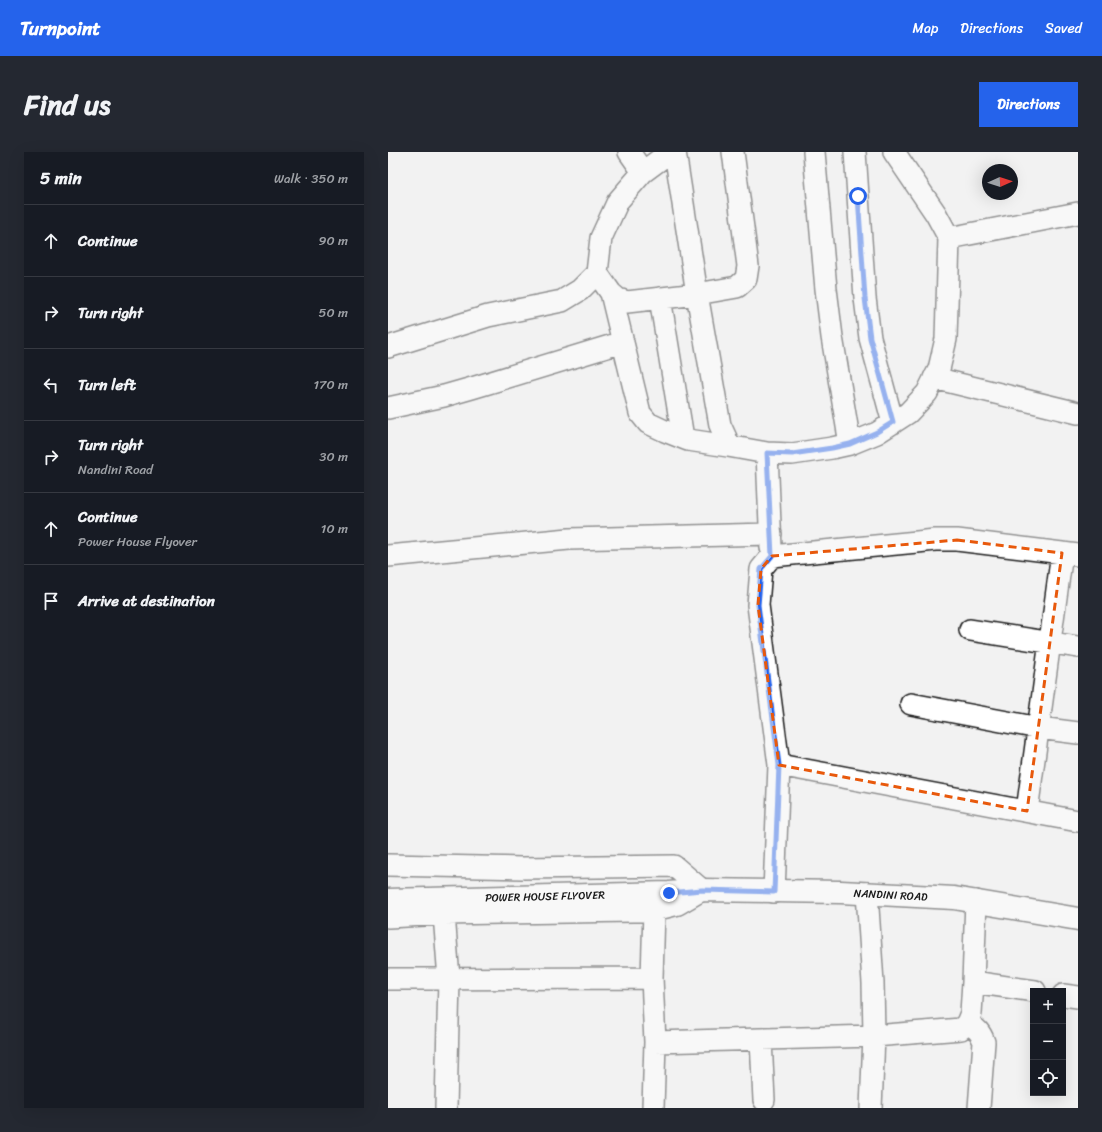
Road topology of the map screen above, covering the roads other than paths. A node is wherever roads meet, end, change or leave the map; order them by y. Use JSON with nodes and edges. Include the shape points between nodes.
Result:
{"nodes":[{"id":1,"x":629,"y":152,"type":"edge"},
{"id":2,"x":670,"y":152,"type":"edge"},
{"id":3,"x":675,"y":152,"type":"edge"},
{"id":4,"x":733,"y":152,"type":"edge"},
{"id":5,"x":814,"y":152,"type":"edge"},
{"id":6,"x":855,"y":152,"type":"edge"},
{"id":7,"x":894,"y":152,"type":"edge"},
{"id":8,"x":644,"y":172,"type":"junction"},
{"id":9,"x":1078,"y":213,"type":"edge"},
{"id":10,"x":949,"y":238,"type":"junction"},
{"id":11,"x":597,"y":273,"type":"junction"},
{"id":12,"x":611,"y":293,"type":"junction"},
{"id":13,"x":697,"y":294,"type":"junction"},
{"id":14,"x":660,"y":298,"type":"junction"},
{"id":15,"x":623,"y":342,"type":"junction"},
{"id":16,"x":388,"y":347,"type":"edge"},
{"id":17,"x":934,"y":378,"type":"junction"},
{"id":18,"x":388,"y":408,"type":"edge"},
{"id":19,"x":1078,"y":413,"type":"edge"},
{"id":20,"x":893,"y":422,"type":"junction"},
{"id":21,"x":683,"y":438,"type":"junction"},
{"id":22,"x":850,"y":444,"type":"junction"},
{"id":23,"x":728,"y":446,"type":"junction"},
{"id":24,"x":767,"y":453,"type":"junction"},
{"id":25,"x":771,"y":534,"type":"junction"},
{"id":26,"x":1070,"y":554,"type":"edge"},
{"id":27,"x":388,"y":556,"type":"edge"},
{"id":28,"x":772,"y":556,"type":"junction"},
{"id":29,"x":970,"y":630,"type":"dead end"},
{"id":30,"x":1050,"y":643,"type":"junction"},
{"id":31,"x":1078,"y":647,"type":"edge"},
{"id":32,"x":911,"y":704,"type":"dead end"},
{"id":33,"x":1039,"y":728,"type":"junction"},
{"id":34,"x":1078,"y":733,"type":"edge"},
{"id":35,"x":779,"y":765,"type":"junction"},
{"id":36,"x":1027,"y":811,"type":"junction"},
{"id":37,"x":1078,"y":821,"type":"edge"},
{"id":38,"x":388,"y":865,"type":"edge"},
{"id":39,"x":702,"y":890,"type":"junction"},
{"id":40,"x":774,"y":892,"type":"junction"},
{"id":41,"x":867,"y":893,"type":"junction"},
{"id":42,"x":388,"y":900,"type":"edge"},
{"id":43,"x":976,"y":901,"type":"junction"},
{"id":44,"x":654,"y":910,"type":"junction"},
{"id":45,"x":444,"y":914,"type":"junction"},
{"id":46,"x":388,"y":917,"type":"edge"},
{"id":47,"x":1078,"y":919,"type":"edge"},
{"id":48,"x":652,"y":978,"type":"junction"},
{"id":49,"x":449,"y":979,"type":"junction"},
{"id":50,"x":388,"y":980,"type":"edge"},
{"id":51,"x":973,"y":982,"type":"junction"},
{"id":52,"x":1030,"y":990,"type":"edge"},
{"id":53,"x":1066,"y":995,"type":"edge"},
{"id":54,"x":1078,"y":997,"type":"edge"},
{"id":55,"x":967,"y":1023,"type":"junction"},
{"id":56,"x":874,"y":1036,"type":"junction"},
{"id":57,"x":761,"y":1040,"type":"junction"},
{"id":58,"x":655,"y":1042,"type":"junction"},
{"id":59,"x":764,"y":1100,"type":"dead end"},
{"id":60,"x":446,"y":1108,"type":"edge"},
{"id":61,"x":653,"y":1108,"type":"edge"},
{"id":62,"x":871,"y":1108,"type":"edge"},
{"id":63,"x":979,"y":1108,"type":"edge"}],
"edges":[{"from":1,"to":8,"type":"street"},
{"from":2,"to":8,"type":"street"},
{"from":3,"to":13,"type":"street"},
{"from":4,"to":13,"type":"street","via":[[748,266],[746,279],[737,287]]},
{"from":5,"to":22,"type":"street","via":[[832,337]]},
{"from":6,"to":20,"type":"street","via":[[870,338]]},
{"from":7,"to":10,"type":"street"},
{"from":8,"to":11,"type":"street","via":[[618,201],[601,238]]},
{"from":9,"to":10,"type":"street"},
{"from":10,"to":17,"type":"street","via":[[946,339],[939,369]]},
{"from":11,"to":12,"type":"street"},
{"from":11,"to":16,"type":"street","via":[[580,290],[562,301],[488,316]]},
{"from":12,"to":14,"type":"street","via":[[627,302]]},
{"from":12,"to":15,"type":"street"},
{"from":13,"to":14,"type":"street"},
{"from":13,"to":23,"type":"street","via":[[720,425]]},
{"from":14,"to":21,"type":"street"},
{"from":15,"to":18,"type":"street","via":[[444,396]]},
{"from":15,"to":21,"type":"street","via":[[640,413],[648,423]]},
{"from":17,"to":19,"type":"street"},
{"from":17,"to":20,"type":"street","via":[[927,393],[908,413]]},
{"from":20,"to":22,"type":"street"},
{"from":21,"to":23,"type":"street"},
{"from":22,"to":24,"type":"street","via":[[792,454]]},
{"from":23,"to":24,"type":"street"},
{"from":24,"to":25,"type":"street"},
{"from":25,"to":27,"type":"street","via":[[569,539]]},
{"from":25,"to":28,"type":"street"},
{"from":26,"to":28,"type":"street","via":[[957,540],[935,540]]},
{"from":26,"to":30,"type":"street"},
{"from":28,"to":35,"type":"street","via":[[761,569],[758,605]]},
{"from":29,"to":30,"type":"street"},
{"from":30,"to":31,"type":"street"},
{"from":30,"to":33,"type":"street"},
{"from":32,"to":33,"type":"street"},
{"from":33,"to":34,"type":"street"},
{"from":33,"to":36,"type":"street"},
{"from":35,"to":36,"type":"street"},
{"from":35,"to":40,"type":"street"},
{"from":36,"to":37,"type":"street"},
{"from":38,"to":39,"type":"street","via":[[522,868],[674,866]]},
{"from":39,"to":40,"type":"main road","name":"NANDINI ROAD"},
{"from":39,"to":42,"type":"main road","name":"POWER HOUSE FLYOVER"},
{"from":39,"to":44,"type":"street","via":[[678,904]]},
{"from":40,"to":41,"type":"main road","name":"NANDINI ROAD"},
{"from":41,"to":43,"type":"main road","name":"NANDINI ROAD"},
{"from":41,"to":56,"type":"street"},
{"from":43,"to":47,"type":"main road","name":"NANDINI ROAD"},
{"from":43,"to":51,"type":"street"},
{"from":44,"to":45,"type":"street"},
{"from":44,"to":48,"type":"street"},
{"from":45,"to":46,"type":"street"},
{"from":45,"to":49,"type":"street"},
{"from":48,"to":49,"type":"street"},
{"from":48,"to":58,"type":"street"},
{"from":49,"to":50,"type":"street"},
{"from":49,"to":60,"type":"street"},
{"from":51,"to":52,"type":"street"},
{"from":51,"to":55,"type":"street","via":[[971,1013]]},
{"from":53,"to":54,"type":"street"},
{"from":55,"to":56,"type":"street","via":[[961,1029]]},
{"from":55,"to":63,"type":"street","via":[[981,1033],[984,1042]]},
{"from":56,"to":57,"type":"street"},
{"from":56,"to":62,"type":"street"},
{"from":57,"to":58,"type":"street"},
{"from":57,"to":59,"type":"street"},
{"from":58,"to":61,"type":"street"}]}
